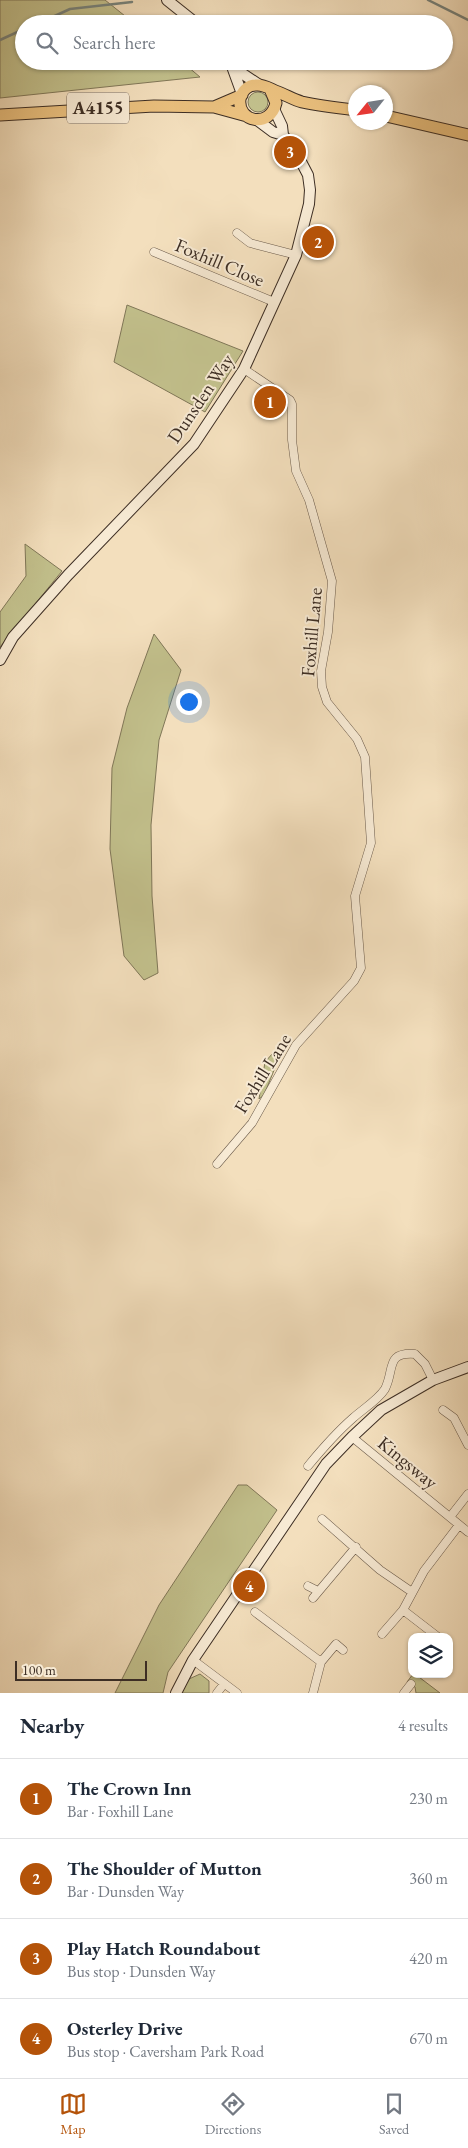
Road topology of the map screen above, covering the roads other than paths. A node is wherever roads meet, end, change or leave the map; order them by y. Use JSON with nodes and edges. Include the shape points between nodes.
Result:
{"nodes":[{"id":1,"x":167,"y":0,"type":"edge"},
{"id":2,"x":185,"y":15,"type":"edge"},
{"id":3,"x":233,"y":70,"type":"edge"},
{"id":4,"x":239,"y":70,"type":"edge"},
{"id":5,"x":258,"y":84,"type":"junction"},
{"id":6,"x":270,"y":89,"type":"junction"},
{"id":7,"x":242,"y":94,"type":"junction"},
{"id":8,"x":300,"y":101,"type":"junction"},
{"id":9,"x":214,"y":107,"type":"junction"},
{"id":10,"x":274,"y":109,"type":"junction"},
{"id":11,"x":348,"y":109,"type":"edge"},
{"id":12,"x":0,"y":115,"type":"edge"},
{"id":13,"x":252,"y":118,"type":"junction"},
{"id":14,"x":393,"y":118,"type":"edge"},
{"id":15,"x":283,"y":135,"type":"junction"},
{"id":16,"x":468,"y":135,"type":"edge"},
{"id":17,"x":237,"y":233,"type":"dead end"},
{"id":18,"x":154,"y":252,"type":"dead end"},
{"id":19,"x":296,"y":255,"type":"junction"},
{"id":20,"x":274,"y":302,"type":"junction"},
{"id":21,"x":244,"y":369,"type":"junction"},
{"id":22,"x":0,"y":660,"type":"edge"},
{"id":23,"x":217,"y":1164,"type":"dead end"},
{"id":24,"x":468,"y":1367,"type":"edge"},
{"id":25,"x":433,"y":1380,"type":"junction"},
{"id":26,"x":443,"y":1410,"type":"dead end"},
{"id":27,"x":352,"y":1437,"type":"junction"},
{"id":28,"x":468,"y":1444,"type":"edge"},
{"id":29,"x":310,"y":1461,"type":"dead end"},
{"id":30,"x":468,"y":1494,"type":"edge"},
{"id":31,"x":450,"y":1517,"type":"junction"},
{"id":32,"x":322,"y":1519,"type":"dead end"},
{"id":33,"x":459,"y":1525,"type":"junction"},
{"id":34,"x":468,"y":1532,"type":"edge"},
{"id":35,"x":356,"y":1547,"type":"junction"},
{"id":36,"x":308,"y":1586,"type":"dead end"},
{"id":37,"x":318,"y":1591,"type":"junction"},
{"id":38,"x":412,"y":1592,"type":"junction"},
{"id":39,"x":312,"y":1598,"type":"dead end"},
{"id":40,"x":403,"y":1610,"type":"junction"},
{"id":41,"x":255,"y":1612,"type":"dead end"},
{"id":42,"x":433,"y":1633,"type":"edge"},
{"id":43,"x":382,"y":1634,"type":"dead end"},
{"id":44,"x":343,"y":1650,"type":"dead end"},
{"id":45,"x":193,"y":1660,"type":"junction"},
{"id":46,"x":321,"y":1662,"type":"junction"},
{"id":47,"x":224,"y":1684,"type":"junction"},
{"id":48,"x":411,"y":1684,"type":"dead end"},
{"id":49,"x":176,"y":1693,"type":"edge"},
{"id":50,"x":217,"y":1693,"type":"edge"},
{"id":51,"x":237,"y":1693,"type":"edge"},
{"id":52,"x":313,"y":1693,"type":"edge"},
{"id":53,"x":405,"y":1693,"type":"edge"}],
"edges":[{"from":1,"to":2,"type":"street"},
{"from":3,"to":7,"type":"street"},
{"from":4,"to":5,"type":"street"},
{"from":5,"to":6,"type":"main road"},
{"from":5,"to":7,"type":"main road"},
{"from":6,"to":8,"type":"main road"},
{"from":6,"to":10,"type":"main road","via":[[275,98]]},
{"from":7,"to":9,"type":"main road","number":"A4155"},
{"from":7,"to":13,"type":"main road","via":[[241,108]]},
{"from":8,"to":10,"type":"main road"},
{"from":8,"to":11,"type":"main road"},
{"from":9,"to":12,"type":"main road","number":"A4155","via":[[154,106]]},
{"from":9,"to":13,"type":"main road","number":"A4155"},
{"from":10,"to":13,"type":"main road","via":[[266,118]]},
{"from":10,"to":15,"type":"street","name":"Dunsden Way"},
{"from":13,"to":15,"type":"street","name":"Dunsden Way"},
{"from":14,"to":16,"type":"main road"},
{"from":15,"to":19,"type":"street","name":"Dunsden Way","via":[[305,167],[310,190],[307,217]]},
{"from":17,"to":19,"type":"street","via":[[250,243]]},
{"from":18,"to":20,"type":"street","name":"Foxhill Close"},
{"from":19,"to":20,"type":"street","name":"Dunsden Way"},
{"from":20,"to":21,"type":"street","name":"Dunsden Way"},
{"from":21,"to":22,"type":"street","name":"Dunsden Way","via":[[194,444],[68,575],[13,637]]},
{"from":21,"to":23,"type":"street","name":"Foxhill Lane","via":[[292,404],[296,471],[310,500],[332,581],[322,686],[327,702],[364,752],[371,843],[355,896],[361,968],[354,981],[296,1044],[252,1122]]},
{"from":24,"to":25,"type":"street"},
{"from":25,"to":27,"type":"street","via":[[381,1410]]},
{"from":25,"to":29,"type":"street","via":[[425,1364],[415,1354],[397,1356],[384,1390]]},
{"from":26,"to":28,"type":"street","via":[[454,1418]]},
{"from":27,"to":31,"type":"street","name":"Kingsway"},
{"from":27,"to":45,"type":"street","via":[[326,1464]]},
{"from":30,"to":31,"type":"street"},
{"from":31,"to":33,"type":"street","name":"Kingsway"},
{"from":32,"to":35,"type":"street"},
{"from":33,"to":34,"type":"street","name":"Kingsway"},
{"from":33,"to":38,"type":"street"},
{"from":35,"to":37,"type":"street"},
{"from":35,"to":38,"type":"street","via":[[380,1570]]},
{"from":36,"to":37,"type":"street"},
{"from":37,"to":39,"type":"street"},
{"from":38,"to":40,"type":"street"},
{"from":40,"to":42,"type":"street"},
{"from":40,"to":43,"type":"street"},
{"from":41,"to":46,"type":"street"},
{"from":44,"to":46,"type":"street","via":[[338,1641]]},
{"from":45,"to":47,"type":"street"},
{"from":45,"to":49,"type":"street"},
{"from":46,"to":52,"type":"street"},
{"from":47,"to":50,"type":"street"},
{"from":47,"to":51,"type":"street"},
{"from":48,"to":53,"type":"street"}]}
